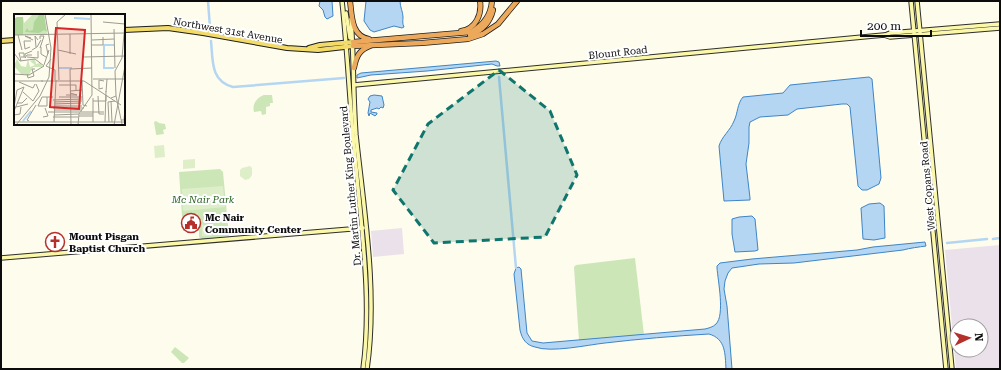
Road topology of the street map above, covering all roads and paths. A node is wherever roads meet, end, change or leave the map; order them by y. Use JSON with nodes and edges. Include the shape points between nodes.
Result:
{"nodes":[{"id":1,"x":349,"y":1,"type":"edge"},
{"id":2,"x":480,"y":1,"type":"edge"},
{"id":3,"x":493,"y":1,"type":"edge"},
{"id":4,"x":518,"y":1,"type":"edge"},
{"id":5,"x":911,"y":1,"type":"edge"},
{"id":6,"x":917,"y":1,"type":"edge"},
{"id":7,"x":342,"y":2,"type":"edge"},
{"id":8,"x":1000,"y":24,"type":"edge"},
{"id":9,"x":1000,"y":28,"type":"edge"},
{"id":10,"x":125,"y":30,"type":"edge"},
{"id":11,"x":920,"y":32,"type":"junction"},
{"id":12,"x":914,"y":33,"type":"junction"},
{"id":13,"x":415,"y":37,"type":"junction"},
{"id":14,"x":14,"y":40,"type":"edge"},
{"id":15,"x":1,"y":41,"type":"edge"},
{"id":16,"x":374,"y":42,"type":"junction"},
{"id":17,"x":411,"y":43,"type":"junction"},
{"id":18,"x":353,"y":44,"type":"junction"},
{"id":19,"x":346,"y":45,"type":"junction"},
{"id":20,"x":354,"y":68,"type":"junction"},
{"id":21,"x":354,"y":85,"type":"junction"},
{"id":22,"x":357,"y":156,"type":"junction"},
{"id":23,"x":364,"y":228,"type":"junction"},
{"id":24,"x":1,"y":258,"type":"edge"},
{"id":25,"x":366,"y":368,"type":"edge"},
{"id":26,"x":946,"y":369,"type":"edge"},
{"id":27,"x":952,"y":369,"type":"edge"}],
"edges":[{"from":1,"to":16,"type":"highway","via":[[356,32]]},
{"from":1,"to":18,"type":"main road","name":"Dr. Martin Luther King Boulevard"},
{"from":2,"to":13,"type":"highway","via":[[477,21],[464,30]]},
{"from":3,"to":13,"type":"highway","via":[[487,18],[471,32]]},
{"from":3,"to":17,"type":"highway","via":[[493,11],[488,23],[473,35]]},
{"from":4,"to":17,"type":"highway","via":[[498,24],[477,36],[468,39]]},
{"from":5,"to":12,"type":"main road","name":"West Copans Road"},
{"from":6,"to":11,"type":"main road","name":"West Copans Road"},
{"from":7,"to":18,"type":"main road"},
{"from":7,"to":19,"type":"main road","name":"Dr. Martin Luther King Boulevard"},
{"from":8,"to":11,"type":"main road","name":"Blount Road"},
{"from":9,"to":11,"type":"main road","name":"Blount Road"},
{"from":10,"to":19,"type":"main road","name":"Northwest 31st Avenue","via":[[168,28],[287,48],[318,50]]},
{"from":11,"to":12,"type":"main road","name":"Blount Road"},
{"from":11,"to":27,"type":"main road","name":"West Copans Road"},
{"from":12,"to":21,"type":"main road","name":"Blount Road"},
{"from":12,"to":26,"type":"main road","name":"West Copans Road"},
{"from":13,"to":16,"type":"highway"},
{"from":14,"to":15,"type":"main road"},
{"from":16,"to":17,"type":"highway"},
{"from":16,"to":18,"type":"highway"},
{"from":16,"to":20,"type":"highway","via":[[361,51]]},
{"from":18,"to":19,"type":"main road","name":"Northwest 31st Avenue"},
{"from":18,"to":20,"type":"main road","name":"Dr. Martin Luther King Boulevard"},
{"from":19,"to":22,"type":"main road","name":"Dr. Martin Luther King Boulevard","via":[[353,140]]},
{"from":20,"to":21,"type":"main road","name":"Dr. Martin Luther King Boulevard"},
{"from":21,"to":22,"type":"main road","name":"Dr. Martin Luther King Boulevard"},
{"from":22,"to":23,"type":"main road","name":"Dr. Martin Luther King Boulevard"},
{"from":22,"to":23,"type":"main road","name":"Dr. Martin Luther King Boulevard"},
{"from":23,"to":24,"type":"main road"},
{"from":23,"to":25,"type":"main road","name":"Dr. Martin Luther King Boulevard","via":[[367,297]]},
{"from":23,"to":25,"type":"main road","name":"Dr. Martin Luther King Boulevard","via":[[371,318]]}]}
